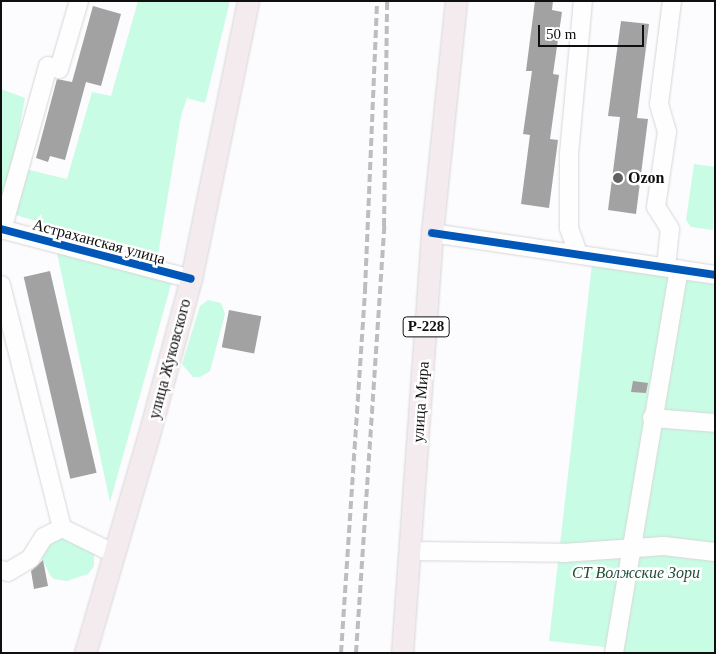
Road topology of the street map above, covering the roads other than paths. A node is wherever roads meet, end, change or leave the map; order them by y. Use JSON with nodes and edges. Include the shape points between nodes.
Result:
{"nodes":[{"id":1,"x":248,"y":1,"type":"edge"},
{"id":2,"x":456,"y":1,"type":"edge"},
{"id":3,"x":583,"y":1,"type":"edge"},
{"id":4,"x":672,"y":1,"type":"edge"},
{"id":5,"x":77,"y":2,"type":"edge"},
{"id":6,"x":2,"y":230,"type":"edge"},
{"id":7,"x":432,"y":233,"type":"junction"},
{"id":8,"x":578,"y":252,"type":"junction"},
{"id":9,"x":672,"y":268,"type":"junction"},
{"id":10,"x":715,"y":275,"type":"edge"},
{"id":11,"x":191,"y":279,"type":"junction"},
{"id":12,"x":1,"y":285,"type":"edge"},
{"id":13,"x":652,"y":418,"type":"junction"},
{"id":14,"x":715,"y":423,"type":"edge"},
{"id":15,"x":62,"y":528,"type":"junction"},
{"id":16,"x":631,"y":547,"type":"junction"},
{"id":17,"x":410,"y":550,"type":"junction"},
{"id":18,"x":715,"y":552,"type":"edge"},
{"id":19,"x":113,"y":553,"type":"junction"},
{"id":20,"x":1,"y":570,"type":"edge"},
{"id":21,"x":85,"y":653,"type":"edge"},
{"id":22,"x":402,"y":653,"type":"edge"},
{"id":23,"x":614,"y":653,"type":"edge"}],
"edges":[{"from":1,"to":11,"type":"main road","name":"улица Жуковского"},
{"from":2,"to":7,"type":"main road","name":"улица Мира","number":"Р-228"},
{"from":3,"to":8,"type":"street","via":[[569,154],[569,228]]},
{"from":4,"to":9,"type":"street","via":[[659,104],[667,132],[656,207],[670,229]]},
{"from":5,"to":6,"type":"street","via":[[59,69],[48,66]]},
{"from":6,"to":11,"type":"street","name":"Астраханская улица"},
{"from":7,"to":8,"type":"street"},
{"from":7,"to":17,"type":"main road","name":"улица Мира","number":"Р-228"},
{"from":8,"to":9,"type":"street"},
{"from":9,"to":10,"type":"street"},
{"from":9,"to":13,"type":"street"},
{"from":11,"to":19,"type":"main road","name":"улица Жуковского"},
{"from":12,"to":15,"type":"street"},
{"from":13,"to":14,"type":"street"},
{"from":13,"to":16,"type":"street"},
{"from":15,"to":19,"type":"street"},
{"from":15,"to":20,"type":"street","via":[[44,537],[30,559],[8,572]]},
{"from":16,"to":17,"type":"street","via":[[563,553]]},
{"from":16,"to":18,"type":"street","via":[[664,546]]},
{"from":16,"to":23,"type":"street"},
{"from":17,"to":22,"type":"main road","name":"улица Мира","number":"Р-228"},
{"from":19,"to":21,"type":"main road","name":"улица Жуковского"}]}
